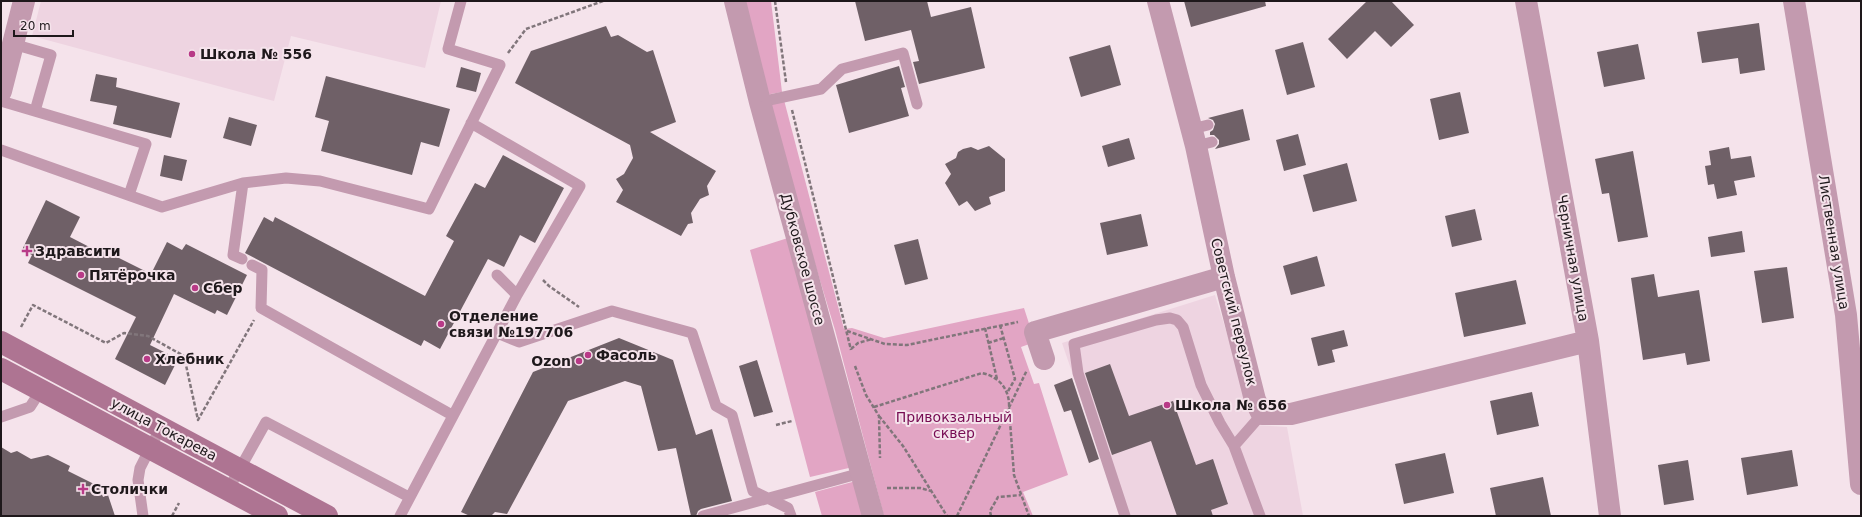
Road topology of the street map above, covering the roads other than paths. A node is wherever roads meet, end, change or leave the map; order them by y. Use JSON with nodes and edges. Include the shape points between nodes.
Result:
{"nodes":[{"id":1,"x":461,"y":1,"type":"edge"},
{"id":2,"x":734,"y":1,"type":"edge"},
{"id":3,"x":1158,"y":1,"type":"edge"},
{"id":4,"x":1526,"y":1,"type":"edge"},
{"id":5,"x":1794,"y":1,"type":"edge"},
{"id":6,"x":21,"y":2,"type":"edge"},
{"id":7,"x":13,"y":44,"type":"junction"},
{"id":8,"x":1,"y":91,"type":"edge"},
{"id":9,"x":1,"y":101,"type":"edge"},
{"id":10,"x":760,"y":102,"type":"junction"},
{"id":11,"x":917,"y":104,"type":"dead end"},
{"id":12,"x":35,"y":111,"type":"junction"},
{"id":13,"x":471,"y":123,"type":"junction"},
{"id":14,"x":1,"y":150,"type":"edge"},
{"id":15,"x":243,"y":183,"type":"junction"},
{"id":16,"x":129,"y":195,"type":"junction"},
{"id":17,"x":242,"y":259,"type":"dead end"},
{"id":18,"x":252,"y":265,"type":"dead end"},
{"id":19,"x":497,"y":275,"type":"dead end"},
{"id":20,"x":1224,"y":277,"type":"junction"},
{"id":21,"x":517,"y":295,"type":"junction"},
{"id":22,"x":1854,"y":314,"type":"edge"},
{"id":23,"x":497,"y":333,"type":"junction"},
{"id":24,"x":1588,"y":341,"type":"junction"},
{"id":25,"x":1,"y":342,"type":"edge"},
{"id":26,"x":1044,"y":359,"type":"road end"},
{"id":27,"x":1,"y":369,"type":"edge"},
{"id":28,"x":40,"y":390,"type":"junction"},
{"id":29,"x":1262,"y":414,"type":"junction"},
{"id":30,"x":452,"y":415,"type":"junction"},
{"id":31,"x":1,"y":417,"type":"edge"},
{"id":32,"x":161,"y":428,"type":"junction"},
{"id":33,"x":1234,"y":446,"type":"junction"},
{"id":34,"x":150,"y":448,"type":"junction"},
{"id":35,"x":240,"y":469,"type":"junction"},
{"id":36,"x":871,"y":469,"type":"junction"},
{"id":37,"x":1861,"y":484,"type":"edge"},
{"id":38,"x":228,"y":490,"type":"junction"},
{"id":39,"x":409,"y":497,"type":"junction"},
{"id":40,"x":770,"y":498,"type":"junction"},
{"id":41,"x":142,"y":516,"type":"edge"},
{"id":42,"x":277,"y":516,"type":"edge"},
{"id":43,"x":327,"y":516,"type":"edge"},
{"id":44,"x":400,"y":516,"type":"edge"},
{"id":45,"x":702,"y":516,"type":"edge"},
{"id":46,"x":791,"y":516,"type":"edge"},
{"id":47,"x":873,"y":516,"type":"edge"},
{"id":48,"x":1125,"y":516,"type":"edge"},
{"id":49,"x":1260,"y":516,"type":"edge"},
{"id":50,"x":1610,"y":516,"type":"edge"}],
"edges":[{"from":1,"to":13,"type":"lane","via":[[448,49],[500,65]]},
{"from":2,"to":10,"type":"street","name":"Дубковское шоссе"},
{"from":3,"to":20,"type":"street","name":"Советский переулок","via":[[1202,136]]},
{"from":4,"to":24,"type":"street","name":"Черничная улица"},
{"from":5,"to":22,"type":"street","name":"Лиственная улица"},
{"from":6,"to":7,"type":"street"},
{"from":7,"to":8,"type":"street"},
{"from":7,"to":12,"type":"lane","via":[[51,55]]},
{"from":9,"to":12,"type":"lane"},
{"from":10,"to":11,"type":"lane","via":[[821,89],[842,69],[903,53]]},
{"from":10,"to":36,"type":"street","name":"Дубковское шоссе"},
{"from":12,"to":16,"type":"lane","via":[[146,144]]},
{"from":13,"to":15,"type":"lane","via":[[429,209],[320,181],[286,178]]},
{"from":13,"to":21,"type":"lane","via":[[580,186]]},
{"from":14,"to":16,"type":"lane"},
{"from":15,"to":16,"type":"lane","via":[[162,207]]},
{"from":15,"to":17,"type":"lane","via":[[233,255]]},
{"from":18,"to":30,"type":"lane","via":[[262,270],[261,308]]},
{"from":19,"to":21,"type":"lane"},
{"from":20,"to":26,"type":"street","via":[[1035,332]]},
{"from":20,"to":29,"type":"street","name":"Советский переулок","via":[[1255,400]]},
{"from":21,"to":23,"type":"lane"},
{"from":22,"to":37,"type":"street","name":"Лиственная улица"},
{"from":23,"to":30,"type":"lane"},
{"from":23,"to":40,"type":"lane","via":[[519,342],[612,311],[692,333],[716,406],[732,415],[753,491]]},
{"from":24,"to":29,"type":"street","via":[[1291,414]]},
{"from":24,"to":50,"type":"street","name":"Черничная улица"},
{"from":25,"to":32,"type":"main road","name":"улица Токарева"},
{"from":27,"to":28,"type":"main road","name":"улица Токарева"},
{"from":28,"to":31,"type":"lane","via":[[30,407]]},
{"from":28,"to":34,"type":"main road","name":"улица Токарева"},
{"from":29,"to":33,"type":"lane"},
{"from":30,"to":39,"type":"lane"},
{"from":32,"to":34,"type":"lane"},
{"from":32,"to":35,"type":"main road","name":"улица Токарева"},
{"from":33,"to":48,"type":"lane","via":[[1201,385],[1183,327],[1177,320],[1156,320],[1074,344],[1078,373]]},
{"from":33,"to":49,"type":"lane"},
{"from":34,"to":38,"type":"main road","name":"улица Токарева"},
{"from":34,"to":41,"type":"lane","via":[[140,468],[138,480]]},
{"from":35,"to":38,"type":"lane"},
{"from":35,"to":39,"type":"lane","via":[[266,422]]},
{"from":35,"to":43,"type":"main road","name":"улица Токарева"},
{"from":36,"to":40,"type":"lane"},
{"from":36,"to":47,"type":"street","name":"Дубковское шоссе"},
{"from":38,"to":42,"type":"main road","name":"улица Токарева"},
{"from":39,"to":44,"type":"lane"},
{"from":40,"to":45,"type":"lane"},
{"from":40,"to":46,"type":"lane","via":[[788,508]]}]}
